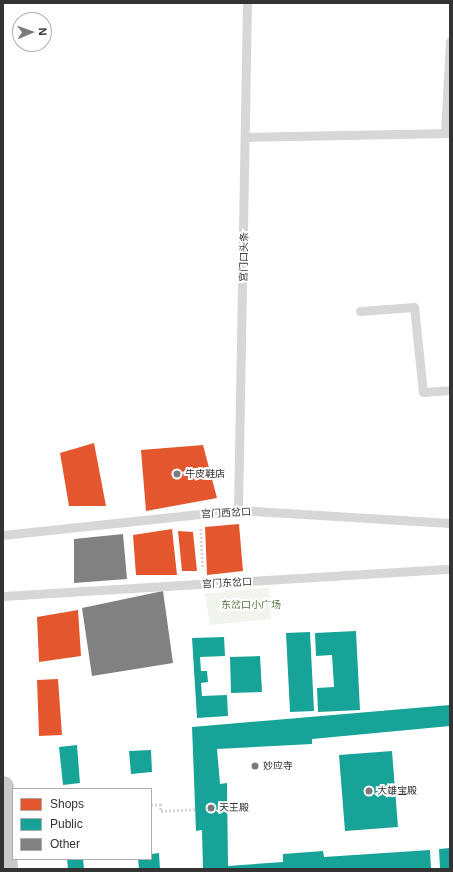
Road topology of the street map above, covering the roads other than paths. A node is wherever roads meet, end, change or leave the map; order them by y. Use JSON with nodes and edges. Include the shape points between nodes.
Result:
{"nodes":[{"id":1,"x":247,"y":3,"type":"edge"},
{"id":2,"x":450,"y":42,"type":"edge"},
{"id":3,"x":448,"y":133,"type":"edge"},
{"id":4,"x":246,"y":137,"type":"junction"},
{"id":5,"x":360,"y":311,"type":"dead end"},
{"id":6,"x":450,"y":390,"type":"edge"},
{"id":7,"x":238,"y":510,"type":"junction"},
{"id":8,"x":450,"y":523,"type":"edge"},
{"id":9,"x":3,"y":536,"type":"edge"},
{"id":10,"x":450,"y":569,"type":"edge"},
{"id":11,"x":3,"y":596,"type":"edge"},
{"id":12,"x":3,"y":787,"type":"edge"},
{"id":13,"x":7,"y":869,"type":"edge"}],
"edges":[{"from":1,"to":4,"type":"lane","name":"宫门口头条"},
{"from":2,"to":3,"type":"lane"},
{"from":3,"to":4,"type":"lane"},
{"from":4,"to":7,"type":"lane","name":"宫门口头条"},
{"from":5,"to":6,"type":"lane","via":[[414,307],[424,392]]},
{"from":7,"to":8,"type":"lane","name":"宫门西岔口"},
{"from":7,"to":9,"type":"lane","name":"宫门西岔口"},
{"from":10,"to":11,"type":"lane","name":"宫门东岔口"},
{"from":12,"to":13,"type":"main road"}]}
